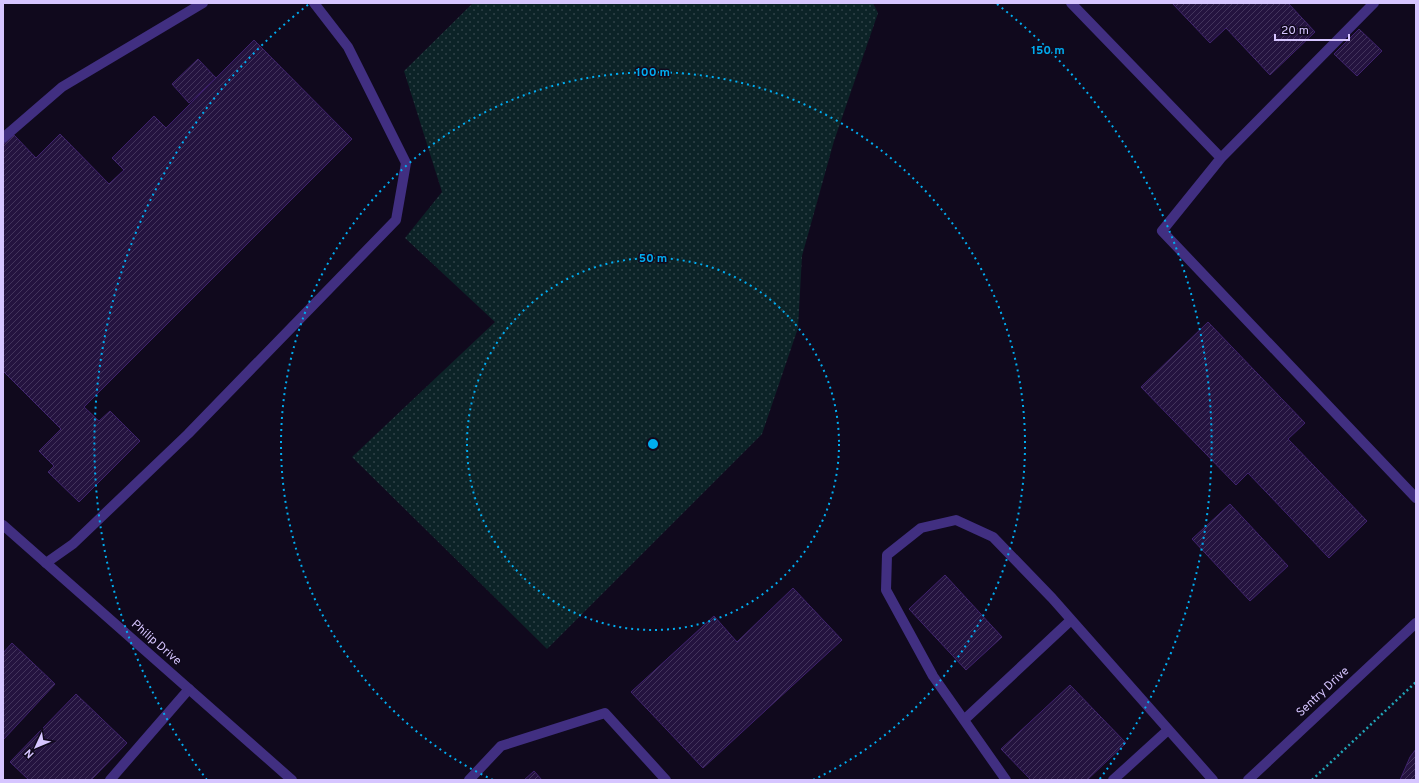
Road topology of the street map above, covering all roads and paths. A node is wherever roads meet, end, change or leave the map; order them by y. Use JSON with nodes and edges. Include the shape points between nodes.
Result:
{"nodes":[{"id":1,"x":203,"y":3,"type":"edge"},
{"id":2,"x":314,"y":3,"type":"edge"},
{"id":3,"x":1070,"y":3,"type":"edge"},
{"id":4,"x":1374,"y":3,"type":"edge"},
{"id":5,"x":3,"y":138,"type":"edge"},
{"id":6,"x":1222,"y":158,"type":"junction"},
{"id":7,"x":1416,"y":498,"type":"edge"},
{"id":8,"x":3,"y":525,"type":"edge"},
{"id":9,"x":46,"y":563,"type":"junction"},
{"id":10,"x":1071,"y":620,"type":"junction"},
{"id":11,"x":1416,"y":623,"type":"edge"},
{"id":12,"x":1416,"y":682,"type":"edge"},
{"id":13,"x":190,"y":689,"type":"junction"},
{"id":14,"x":964,"y":720,"type":"junction"},
{"id":15,"x":1168,"y":730,"type":"junction"},
{"id":16,"x":110,"y":780,"type":"edge"},
{"id":17,"x":292,"y":780,"type":"edge"},
{"id":18,"x":469,"y":780,"type":"edge"},
{"id":19,"x":666,"y":780,"type":"edge"},
{"id":20,"x":1006,"y":780,"type":"edge"},
{"id":21,"x":1113,"y":780,"type":"edge"},
{"id":22,"x":1213,"y":780,"type":"edge"},
{"id":23,"x":1248,"y":780,"type":"edge"},
{"id":24,"x":1312,"y":780,"type":"edge"}],
"edges":[{"from":1,"to":5,"type":"street","via":[[62,87]]},
{"from":2,"to":9,"type":"street","via":[[348,47],[406,163],[396,220],[188,434],[73,544]]},
{"from":3,"to":6,"type":"street"},
{"from":4,"to":6,"type":"street"},
{"from":6,"to":7,"type":"street","via":[[1162,231]]},
{"from":8,"to":9,"type":"street","name":"Philip Drive"},
{"from":9,"to":13,"type":"street","name":"Philip Drive"},
{"from":10,"to":14,"type":"street"},
{"from":10,"to":14,"type":"street","via":[[993,537],[956,520],[921,528],[887,555],[886,590],[933,676]]},
{"from":10,"to":15,"type":"street"},
{"from":11,"to":23,"type":"street","name":"Sentry Drive"},
{"from":12,"to":24,"type":"path"},
{"from":13,"to":16,"type":"street"},
{"from":13,"to":17,"type":"street","name":"Philip Drive"},
{"from":14,"to":20,"type":"street"},
{"from":15,"to":21,"type":"street"},
{"from":15,"to":22,"type":"street"},
{"from":18,"to":19,"type":"street","via":[[501,746],[605,713]]}]}
